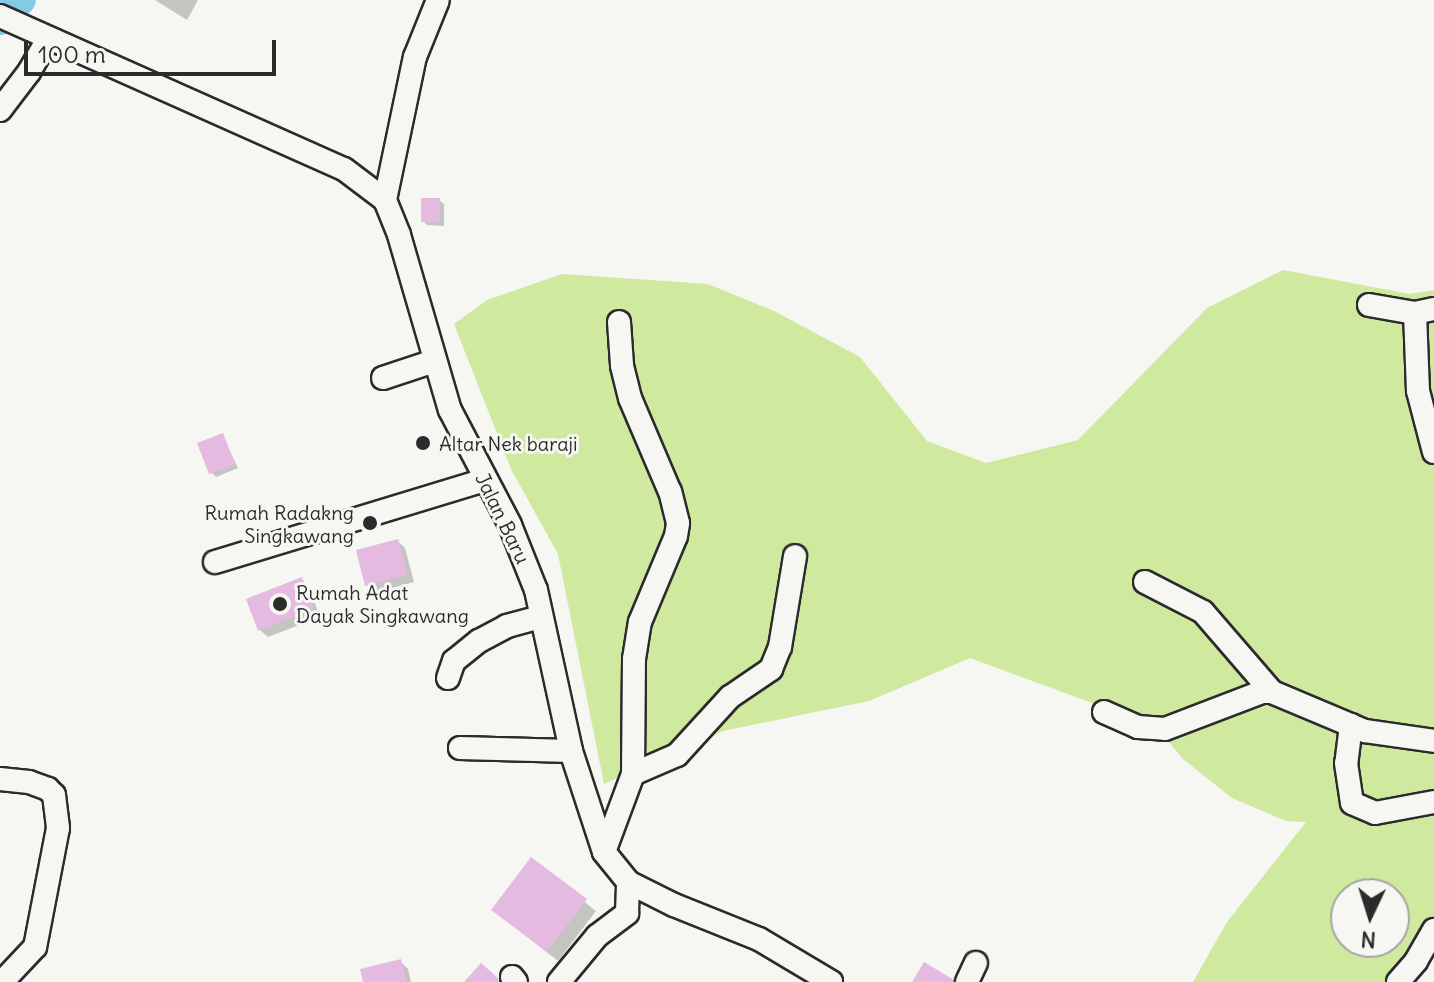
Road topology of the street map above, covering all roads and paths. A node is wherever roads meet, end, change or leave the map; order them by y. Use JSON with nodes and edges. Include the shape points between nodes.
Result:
{"nodes":[{"id":1,"x":438,"y":0,"type":"edge"},
{"id":2,"x":4,"y":18,"type":"edge"},
{"id":3,"x":49,"y":38,"type":"junction"},
{"id":4,"x":0,"y":110,"type":"edge"},
{"id":5,"x":385,"y":200,"type":"junction"},
{"id":6,"x":1369,"y":305,"type":"dead end"},
{"id":7,"x":1425,"y":311,"type":"edge"},
{"id":8,"x":619,"y":322,"type":"dead end"},
{"id":9,"x":434,"y":361,"type":"junction"},
{"id":10,"x":383,"y":378,"type":"dead end"},
{"id":11,"x":1434,"y":452,"type":"edge"},
{"id":12,"x":485,"y":480,"type":"junction"},
{"id":13,"x":795,"y":556,"type":"dead end"},
{"id":14,"x":215,"y":562,"type":"dead end"},
{"id":15,"x":1145,"y":582,"type":"dead end"},
{"id":16,"x":541,"y":617,"type":"junction"},
{"id":17,"x":448,"y":678,"type":"dead end"},
{"id":18,"x":1272,"y":692,"type":"junction"},
{"id":19,"x":1104,"y":712,"type":"dead end"},
{"id":20,"x":1351,"y":725,"type":"junction"},
{"id":21,"x":1434,"y":741,"type":"edge"},
{"id":22,"x":460,"y":748,"type":"dead end"},
{"id":23,"x":571,"y":751,"type":"junction"},
{"id":24,"x":633,"y":774,"type":"junction"},
{"id":25,"x":0,"y":779,"type":"edge"},
{"id":26,"x":1434,"y":802,"type":"edge"},
{"id":27,"x":604,"y":852,"type":"junction"},
{"id":28,"x":628,"y":882,"type":"junction"},
{"id":29,"x":674,"y":905,"type":"junction"},
{"id":30,"x":627,"y":913,"type":"junction"},
{"id":31,"x":1434,"y":930,"type":"edge"},
{"id":32,"x":2,"y":982,"type":"edge"},
{"id":33,"x":559,"y":982,"type":"edge"},
{"id":34,"x":831,"y":982,"type":"edge"},
{"id":35,"x":1398,"y":982,"type":"edge"}],
"edges":[{"from":1,"to":5,"type":"street","via":[[415,57]]},
{"from":2,"to":3,"type":"street"},
{"from":3,"to":4,"type":"street"},
{"from":3,"to":5,"type":"street","via":[[344,169]]},
{"from":5,"to":9,"type":"street","name":"Jalan Baru"},
{"from":6,"to":7,"type":"street"},
{"from":7,"to":11,"type":"street","via":[[1418,391]]},
{"from":8,"to":24,"type":"street","via":[[630,398],[678,523],[640,622],[634,659]]},
{"from":9,"to":10,"type":"street"},
{"from":9,"to":12,"type":"street","name":"Jalan Baru","via":[[450,410]]},
{"from":12,"to":14,"type":"street"},
{"from":12,"to":16,"type":"street","name":"Jalan Baru","via":[[521,549]]},
{"from":13,"to":24,"type":"street","via":[[780,647],[771,669],[730,697],[677,755]]},
{"from":15,"to":18,"type":"street","via":[[1203,612]]},
{"from":16,"to":17,"type":"street","via":[[479,641],[454,661]]},
{"from":16,"to":23,"type":"street","name":"Jalan Baru"},
{"from":18,"to":19,"type":"street","via":[[1165,729],[1138,727]]},
{"from":18,"to":20,"type":"street"},
{"from":20,"to":21,"type":"street"},
{"from":20,"to":26,"type":"street","via":[[1346,763],[1352,803],[1375,813]]},
{"from":22,"to":23,"type":"street"},
{"from":23,"to":27,"type":"street","name":"Jalan Baru"},
{"from":24,"to":27,"type":"street"},
{"from":25,"to":32,"type":"street","via":[[48,789],[54,795],[58,828],[35,947]]},
{"from":27,"to":28,"type":"street","name":"Jalan Baru"},
{"from":28,"to":29,"type":"street","name":"Jalan Baru"},
{"from":28,"to":30,"type":"street"},
{"from":29,"to":30,"type":"street"},
{"from":29,"to":34,"type":"street","name":"Jalan Baru","via":[[759,939]]},
{"from":30,"to":33,"type":"street","via":[[597,936]]},
{"from":31,"to":35,"type":"street"}]}
